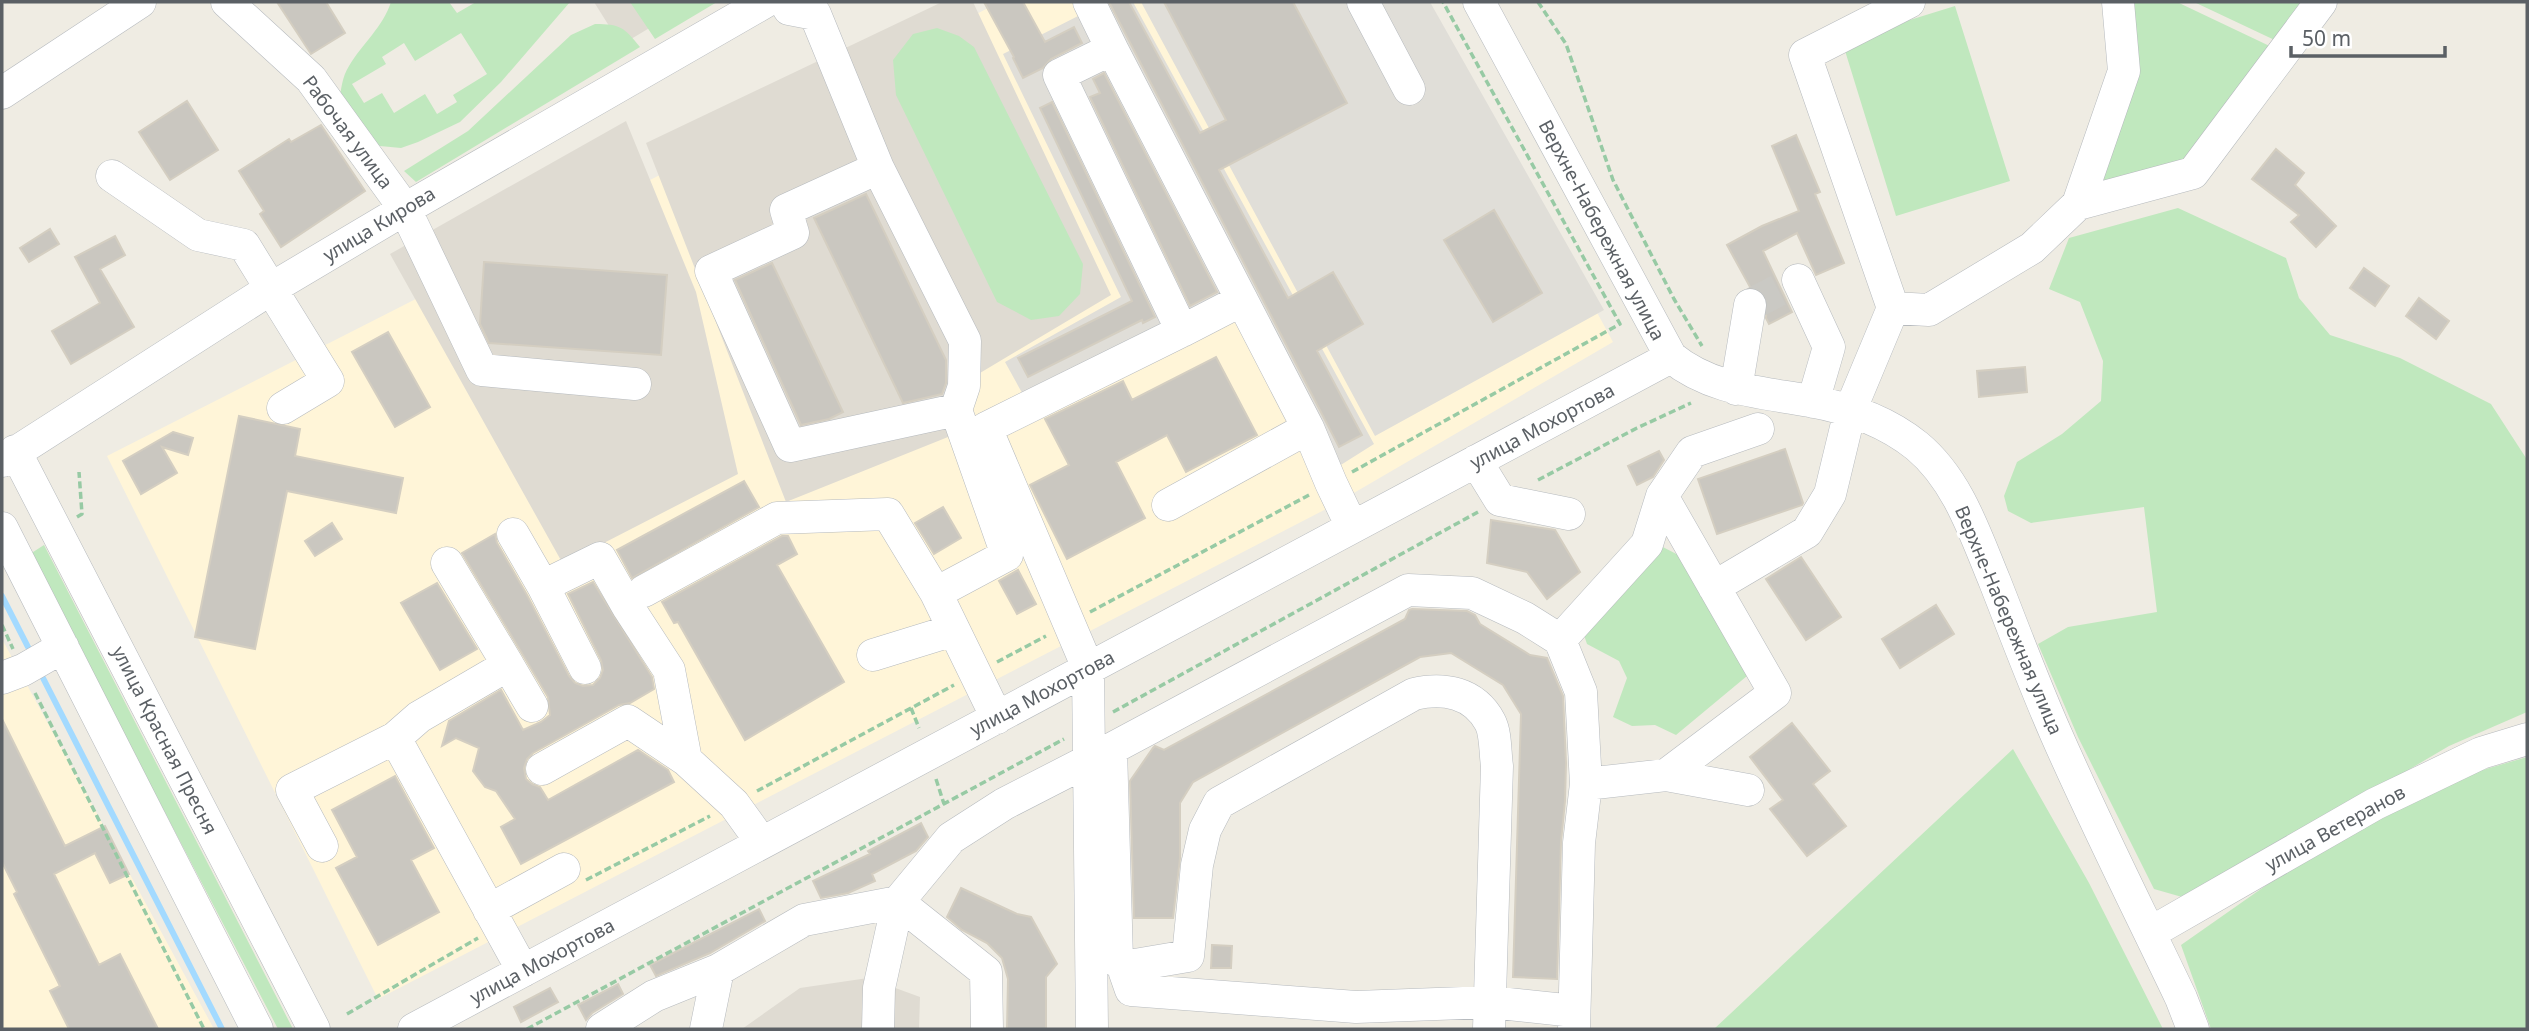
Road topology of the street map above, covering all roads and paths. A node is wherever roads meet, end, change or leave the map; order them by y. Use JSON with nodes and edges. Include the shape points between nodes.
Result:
{"nodes":[{"id":1,"x":140,"y":2,"type":"edge"},
{"id":2,"x":227,"y":2,"type":"edge"},
{"id":3,"x":765,"y":2,"type":"edge"},
{"id":4,"x":785,"y":2,"type":"edge"},
{"id":5,"x":1088,"y":2,"type":"edge"},
{"id":6,"x":1363,"y":2,"type":"edge"},
{"id":7,"x":1443,"y":2,"type":"edge"},
{"id":8,"x":1479,"y":2,"type":"edge"},
{"id":9,"x":1538,"y":2,"type":"edge"},
{"id":10,"x":1909,"y":2,"type":"edge"},
{"id":11,"x":2118,"y":2,"type":"edge"},
{"id":12,"x":2321,"y":2,"type":"edge"},
{"id":13,"x":1112,"y":49,"type":"junction"},
{"id":14,"x":1409,"y":89,"type":"dead end"},
{"id":15,"x":2,"y":93,"type":"edge"},
{"id":16,"x":878,"y":168,"type":"junction"},
{"id":17,"x":112,"y":176,"type":"dead end"},
{"id":18,"x":2078,"y":204,"type":"junction"},
{"id":19,"x":405,"y":209,"type":"junction"},
{"id":20,"x":1798,"y":280,"type":"dead end"},
{"id":21,"x":272,"y":288,"type":"junction"},
{"id":22,"x":1242,"y":300,"type":"junction"},
{"id":23,"x":1750,"y":305,"type":"dead end"},
{"id":24,"x":1893,"y":308,"type":"junction"},
{"id":25,"x":1182,"y":331,"type":"junction"},
{"id":26,"x":1706,"y":353,"type":"dead end"},
{"id":27,"x":1671,"y":357,"type":"junction"},
{"id":28,"x":635,"y":384,"type":"dead end"},
{"id":29,"x":1736,"y":389,"type":"junction"},
{"id":30,"x":1691,"y":402,"type":"dead end"},
{"id":31,"x":1813,"y":402,"type":"junction"},
{"id":32,"x":284,"y":408,"type":"dead end"},
{"id":33,"x":956,"y":410,"type":"junction"},
{"id":34,"x":1850,"y":411,"type":"junction"},
{"id":35,"x":1308,"y":428,"type":"junction"},
{"id":36,"x":1637,"y":428,"type":"dead end"},
{"id":37,"x":1758,"y":429,"type":"dead end"},
{"id":38,"x":9,"y":456,"type":"edge"},
{"id":39,"x":1476,"y":461,"type":"junction"},
{"id":40,"x":79,"y":472,"type":"dead end"},
{"id":41,"x":1331,"y":484,"type":"junction"},
{"id":42,"x":1662,"y":496,"type":"junction"},
{"id":43,"x":1168,"y":505,"type":"dead end"},
{"id":44,"x":1569,"y":513,"type":"dead end"},
{"id":45,"x":82,"y":514,"type":"dead end"},
{"id":46,"x":2,"y":527,"type":"edge"},
{"id":47,"x":1352,"y":527,"type":"junction"},
{"id":48,"x":513,"y":534,"type":"dead end"},
{"id":49,"x":447,"y":563,"type":"dead end"},
{"id":50,"x":543,"y":586,"type":"junction"},
{"id":51,"x":1714,"y":587,"type":"junction"},
{"id":52,"x":643,"y":590,"type":"dead end"},
{"id":53,"x":936,"y":593,"type":"junction"},
{"id":54,"x":1068,"y":624,"type":"junction"},
{"id":55,"x":2,"y":625,"type":"edge"},
{"id":56,"x":954,"y":630,"type":"junction"},
{"id":57,"x":1560,"y":640,"type":"junction"},
{"id":58,"x":63,"y":647,"type":"junction"},
{"id":59,"x":873,"y":655,"type":"dead end"},
{"id":60,"x":508,"y":665,"type":"junction"},
{"id":61,"x":585,"y":668,"type":"dead end"},
{"id":62,"x":1088,"y":668,"type":"junction"},
{"id":63,"x":12,"y":674,"type":"edge"},
{"id":64,"x":975,"y":674,"type":"junction"},
{"id":65,"x":532,"y":706,"type":"dead end"},
{"id":66,"x":911,"y":708,"type":"junction"},
{"id":67,"x":997,"y":718,"type":"junction"},
{"id":68,"x":919,"y":728,"type":"dead end"},
{"id":69,"x":395,"y":738,"type":"junction"},
{"id":70,"x":2527,"y":739,"type":"edge"},
{"id":71,"x":1100,"y":755,"type":"junction"},
{"id":72,"x":686,"y":760,"type":"junction"},
{"id":73,"x":542,"y":769,"type":"dead end"},
{"id":74,"x":934,"y":772,"type":"dead end"},
{"id":75,"x":1666,"y":775,"type":"junction"},
{"id":76,"x":1586,"y":784,"type":"junction"},
{"id":77,"x":1748,"y":790,"type":"dead end"},
{"id":78,"x":944,"y":803,"type":"dead end"},
{"id":79,"x":734,"y":804,"type":"junction"},
{"id":80,"x":762,"y":843,"type":"junction"},
{"id":81,"x":322,"y":846,"type":"dead end"},
{"id":82,"x":574,"y":875,"type":"joint"},
{"id":83,"x":898,"y":902,"type":"junction"},
{"id":84,"x":494,"y":918,"type":"junction"},
{"id":85,"x":2150,"y":933,"type":"junction"},
{"id":86,"x":718,"y":970,"type":"junction"},
{"id":87,"x":523,"y":971,"type":"junction"},
{"id":88,"x":1127,"y":978,"type":"junction"},
{"id":89,"x":1092,"y":982,"type":"junction"},
{"id":90,"x":347,"y":1014,"type":"dead end"},
{"id":91,"x":1490,"y":1016,"type":"edge"},
{"id":92,"x":1574,"y":1020,"type":"edge"},
{"id":93,"x":204,"y":1029,"type":"edge"},
{"id":94,"x":257,"y":1029,"type":"edge"},
{"id":95,"x":314,"y":1029,"type":"edge"},
{"id":96,"x":414,"y":1029,"type":"edge"},
{"id":97,"x":602,"y":1029,"type":"edge"},
{"id":98,"x":706,"y":1029,"type":"edge"},
{"id":99,"x":878,"y":1029,"type":"edge"},
{"id":100,"x":987,"y":1029,"type":"edge"},
{"id":101,"x":1092,"y":1029,"type":"edge"},
{"id":102,"x":2193,"y":1029,"type":"edge"}],
"edges":[{"from":1,"to":15,"type":"street"},
{"from":2,"to":19,"type":"street","name":"Рабочая улица","via":[[311,79]]},
{"from":3,"to":19,"type":"street","name":"улица Кирова"},
{"from":4,"to":16,"type":"street","via":[[789,9],[815,14]]},
{"from":5,"to":13,"type":"street"},
{"from":6,"to":14,"type":"street"},
{"from":7,"to":41,"type":"path","via":[[1620,324]]},
{"from":8,"to":27,"type":"street","name":"Верхне-Набережная улица"},
{"from":9,"to":26,"type":"path","via":[[1566,44],[1613,180]]},
{"from":10,"to":24,"type":"street","via":[[1805,55]]},
{"from":11,"to":18,"type":"street","via":[[2124,71]]},
{"from":12,"to":18,"type":"street","via":[[2193,173]]},
{"from":13,"to":22,"type":"street"},
{"from":13,"to":25,"type":"street","via":[[1059,75]]},
{"from":16,"to":33,"type":"street","via":[[965,341],[964,386]]},
{"from":16,"to":33,"type":"street","via":[[786,210],[793,233],[710,271],[790,446]]},
{"from":17,"to":21,"type":"street","via":[[198,234],[244,244]]},
{"from":18,"to":24,"type":"street","via":[[2032,248],[1929,310]]},
{"from":19,"to":21,"type":"street","name":"улица Кирова"},
{"from":19,"to":28,"type":"street","name":"Рабочая улица","via":[[482,370]]},
{"from":20,"to":31,"type":"street","via":[[1829,347]]},
{"from":21,"to":32,"type":"street","via":[[328,381]]},
{"from":21,"to":38,"type":"street","name":"улица Кирова"},
{"from":22,"to":25,"type":"street"},
{"from":22,"to":35,"type":"street"},
{"from":23,"to":29,"type":"street"},
{"from":24,"to":34,"type":"street"},
{"from":25,"to":54,"type":"street","via":[[986,428]]},
{"from":27,"to":29,"type":"street","name":"Верхне-Набережная улица","via":[[1699,376]]},
{"from":27,"to":39,"type":"street","name":"улица Мохортова"},
{"from":29,"to":31,"type":"street","name":"Верхне-Набережная улица"},
{"from":30,"to":36,"type":"path"},
{"from":31,"to":34,"type":"street","name":"Верхне-Набережная улица"},
{"from":33,"to":53,"type":"street","via":[[1007,555]]},
{"from":34,"to":51,"type":"street","via":[[1830,494],[1807,532]]},
{"from":34,"to":85,"type":"street","name":"Верхне-Набережная улица","via":[[1886,424],[1917,446],[1941,470],[1965,510],[2056,734]]},
{"from":35,"to":41,"type":"street"},
{"from":35,"to":43,"type":"street"},
{"from":37,"to":42,"type":"street","via":[[1692,452]]},
{"from":38,"to":95,"type":"street","name":"улица Красная Пресня"},
{"from":39,"to":44,"type":"street","via":[[1500,500]]},
{"from":39,"to":47,"type":"street","name":"улица Мохортова"},
{"from":40,"to":45,"type":"path"},
{"from":41,"to":47,"type":"street"},
{"from":41,"to":54,"type":"path"},
{"from":42,"to":51,"type":"street"},
{"from":42,"to":57,"type":"street","via":[[1647,544]]},
{"from":46,"to":58,"type":"street"},
{"from":47,"to":62,"type":"street","name":"улица Мохортова"},
{"from":48,"to":50,"type":"street"},
{"from":49,"to":60,"type":"street"},
{"from":50,"to":61,"type":"street"},
{"from":50,"to":72,"type":"street","via":[[600,558],[668,670]]},
{"from":51,"to":75,"type":"street","via":[[1775,692]]},
{"from":52,"to":53,"type":"street","via":[[777,517],[888,514]]},
{"from":53,"to":56,"type":"street"},
{"from":54,"to":62,"type":"street"},
{"from":54,"to":64,"type":"path"},
{"from":55,"to":63,"type":"path"},
{"from":56,"to":59,"type":"street"},
{"from":56,"to":64,"type":"street"},
{"from":57,"to":71,"type":"street","via":[[1472,593],[1408,590]]},
{"from":57,"to":76,"type":"street","via":[[1581,692]]},
{"from":58,"to":63,"type":"street"},
{"from":58,"to":94,"type":"street"},
{"from":60,"to":65,"type":"street"},
{"from":60,"to":69,"type":"street","via":[[419,717]]},
{"from":62,"to":67,"type":"street","name":"улица Мохортова"},
{"from":62,"to":71,"type":"street"},
{"from":63,"to":93,"type":"path"},
{"from":64,"to":66,"type":"path"},
{"from":64,"to":67,"type":"street"},
{"from":66,"to":68,"type":"path"},
{"from":66,"to":79,"type":"path"},
{"from":67,"to":80,"type":"street","name":"улица Мохортова"},
{"from":69,"to":81,"type":"street","via":[[292,790]]},
{"from":69,"to":84,"type":"street"},
{"from":70,"to":85,"type":"street","name":"улица Ветеранов","via":[[2482,753],[2375,804]]},
{"from":71,"to":83,"type":"street","via":[[1004,804],[951,838]]},
{"from":71,"to":88,"type":"street","via":[[1117,960]]},
{"from":71,"to":89,"type":"street"},
{"from":72,"to":73,"type":"street","via":[[628,721]]},
{"from":72,"to":79,"type":"street"},
{"from":74,"to":78,"type":"path"},
{"from":75,"to":76,"type":"street"},
{"from":75,"to":77,"type":"street"},
{"from":76,"to":92,"type":"street","via":[[1579,843]]},
{"from":79,"to":80,"type":"street"},
{"from":79,"to":82,"type":"path"},
{"from":80,"to":87,"type":"street","name":"улица Мохортова"},
{"from":82,"to":84,"type":"street"},
{"from":83,"to":86,"type":"street","via":[[804,920]]},
{"from":83,"to":99,"type":"street","via":[[879,988]]},
{"from":83,"to":100,"type":"street","via":[[986,972]]},
{"from":84,"to":87,"type":"street"},
{"from":84,"to":90,"type":"path"},
{"from":85,"to":102,"type":"street","name":"Верхне-Набережная улица"},
{"from":86,"to":97,"type":"street","via":[[654,996]]},
{"from":86,"to":98,"type":"street"},
{"from":87,"to":96,"type":"street","name":"улица Мохортова"},
{"from":88,"to":89,"type":"street"},
{"from":88,"to":91,"type":"street","via":[[1356,1007]]},
{"from":88,"to":91,"type":"street","via":[[1188,956],[1197,865],[1205,830],[1219,803],[1414,694],[1433,689],[1454,691],[1478,706],[1491,724],[1497,766]]},
{"from":89,"to":101,"type":"street"},
{"from":91,"to":92,"type":"street"}]}
